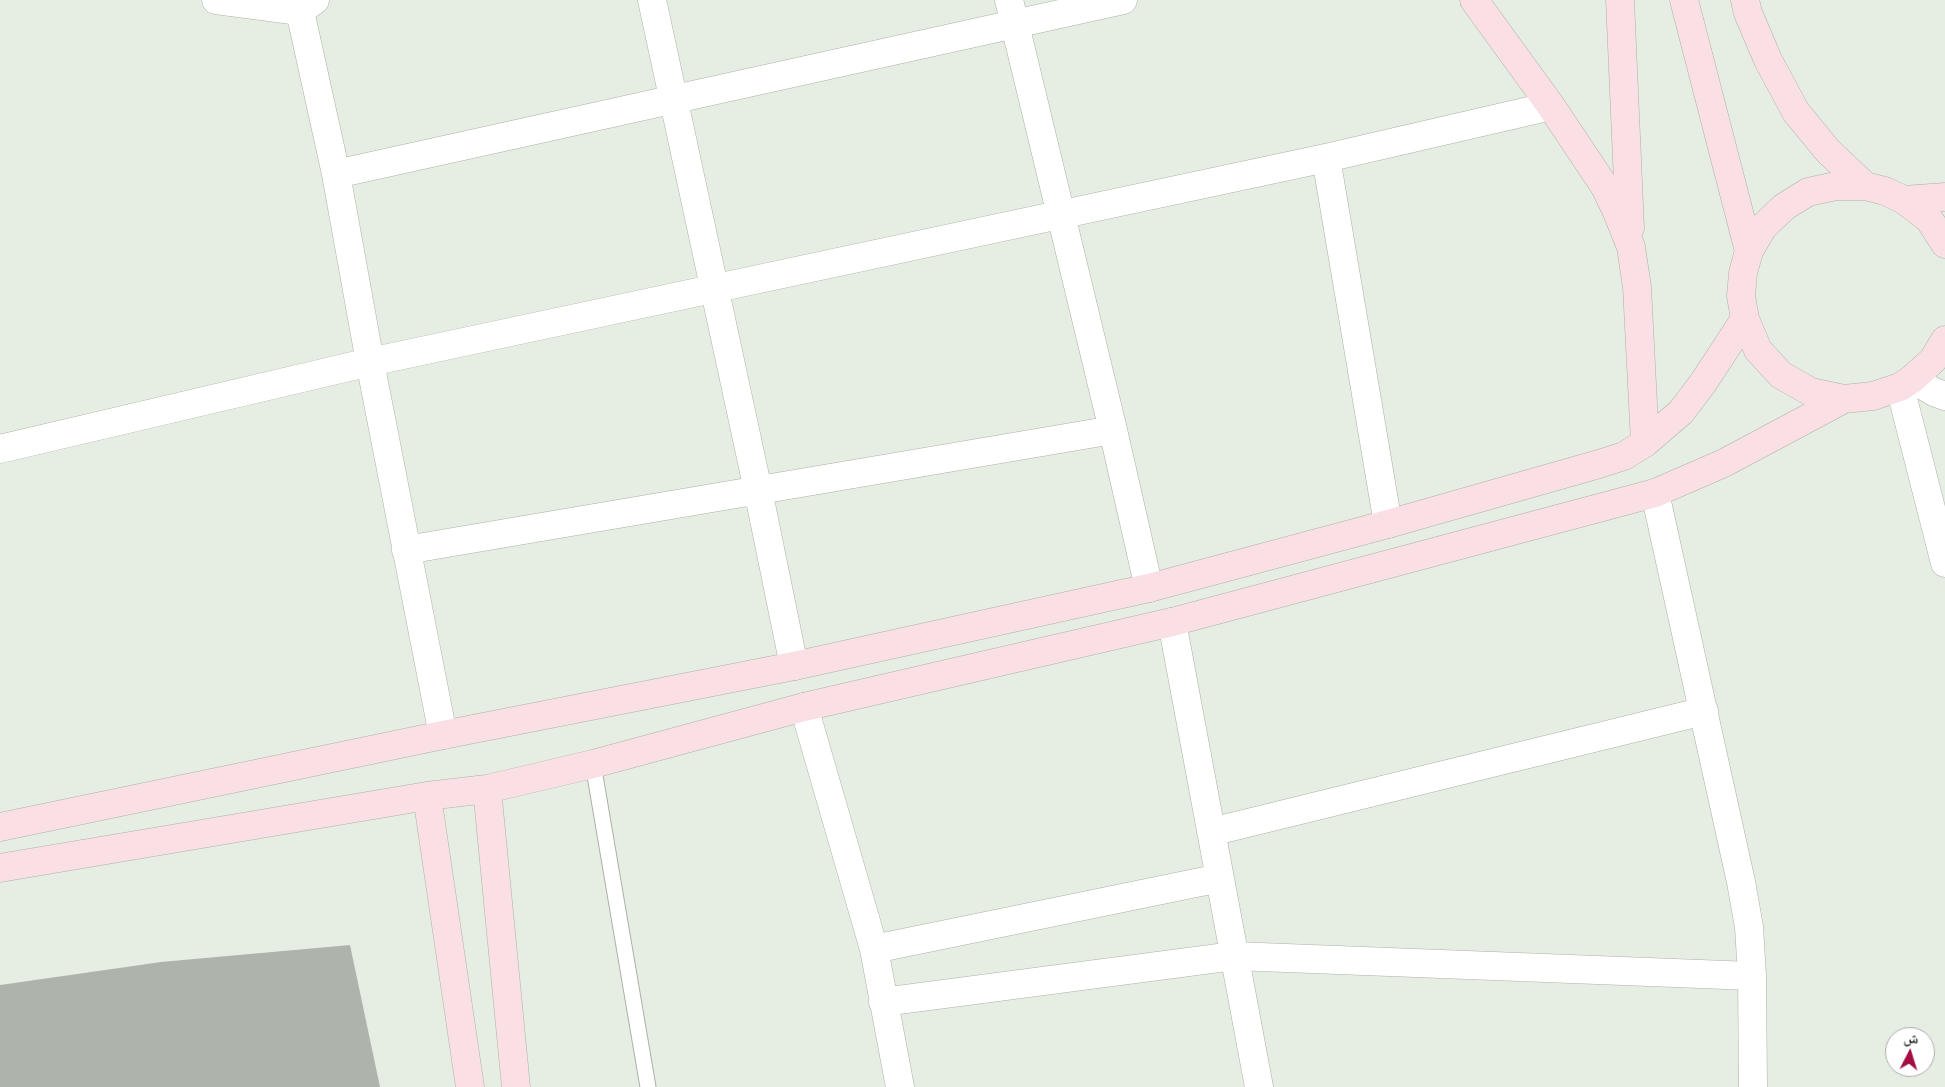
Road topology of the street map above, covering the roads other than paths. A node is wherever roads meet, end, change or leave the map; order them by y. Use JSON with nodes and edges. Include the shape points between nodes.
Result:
{"nodes":[{"id":1,"x":216,"y":0,"type":"edge"},
{"id":2,"x":652,"y":0,"type":"edge"},
{"id":3,"x":1123,"y":0,"type":"edge"},
{"id":4,"x":1474,"y":0,"type":"edge"},
{"id":5,"x":1620,"y":0,"type":"edge"},
{"id":6,"x":1684,"y":0,"type":"edge"},
{"id":7,"x":1745,"y":0,"type":"edge"},
{"id":8,"x":307,"y":5,"type":"edge"},
{"id":9,"x":1012,"y":12,"type":"edge"},
{"id":10,"x":673,"y":100,"type":"junction"},
{"id":11,"x":1551,"y":106,"type":"junction"},
{"id":12,"x":1326,"y":158,"type":"junction"},
{"id":13,"x":336,"y":174,"type":"junction"},
{"id":14,"x":1865,"y":186,"type":"junction"},
{"id":15,"x":1945,"y":197,"type":"edge"},
{"id":16,"x":1904,"y":200,"type":"junction"},
{"id":17,"x":1060,"y":214,"type":"junction"},
{"id":18,"x":1945,"y":244,"type":"edge"},
{"id":19,"x":1631,"y":248,"type":"junction"},
{"id":20,"x":1749,"y":251,"type":"junction"},
{"id":21,"x":713,"y":289,"type":"junction"},
{"id":22,"x":1744,"y":319,"type":"junction"},
{"id":23,"x":1945,"y":340,"type":"edge"},
{"id":24,"x":370,"y":362,"type":"junction"},
{"id":25,"x":1906,"y":383,"type":"junction"},
{"id":26,"x":1945,"y":396,"type":"edge"},
{"id":27,"x":1844,"y":399,"type":"junction"},
{"id":28,"x":1113,"y":430,"type":"junction"},
{"id":29,"x":1645,"y":444,"type":"junction"},
{"id":30,"x":0,"y":449,"type":"edge"},
{"id":31,"x":758,"y":490,"type":"junction"},
{"id":32,"x":1655,"y":493,"type":"junction"},
{"id":33,"x":1388,"y":524,"type":"junction"},
{"id":34,"x":406,"y":550,"type":"junction"},
{"id":35,"x":1945,"y":563,"type":"edge"},
{"id":36,"x":1149,"y":588,"type":"junction"},
{"id":37,"x":1172,"y":622,"type":"junction"},
{"id":38,"x":794,"y":666,"type":"junction"},
{"id":39,"x":804,"y":708,"type":"junction"},
{"id":40,"x":1704,"y":711,"type":"junction"},
{"id":41,"x":443,"y":735,"type":"junction"},
{"id":42,"x":592,"y":764,"type":"junction"},
{"id":43,"x":487,"y":789,"type":"junction"},
{"id":44,"x":427,"y":796,"type":"junction"},
{"id":45,"x":0,"y":827,"type":"edge"},
{"id":46,"x":1211,"y":832,"type":"junction"},
{"id":47,"x":0,"y":868,"type":"edge"},
{"id":48,"x":1220,"y":878,"type":"junction"},
{"id":49,"x":874,"y":949,"type":"junction"},
{"id":50,"x":1234,"y":956,"type":"junction"},
{"id":51,"x":1752,"y":976,"type":"junction"},
{"id":52,"x":883,"y":1002,"type":"junction"},
{"id":53,"x":470,"y":1087,"type":"edge"},
{"id":54,"x":516,"y":1087,"type":"edge"},
{"id":55,"x":648,"y":1087,"type":"edge"},
{"id":56,"x":900,"y":1087,"type":"edge"},
{"id":57,"x":1259,"y":1087,"type":"edge"},
{"id":58,"x":1753,"y":1087,"type":"edge"}],
"edges":[{"from":1,"to":8,"type":"street"},
{"from":2,"to":10,"type":"street"},
{"from":3,"to":9,"type":"street"},
{"from":4,"to":11,"type":"main road"},
{"from":5,"to":19,"type":"main road"},
{"from":6,"to":20,"type":"main road"},
{"from":7,"to":14,"type":"main road","via":[[1768,60],[1796,112],[1828,151]]},
{"from":8,"to":13,"type":"street"},
{"from":9,"to":10,"type":"street"},
{"from":9,"to":17,"type":"street"},
{"from":10,"to":13,"type":"street"},
{"from":10,"to":21,"type":"street"},
{"from":11,"to":12,"type":"street"},
{"from":11,"to":19,"type":"main road","via":[[1605,187]]},
{"from":12,"to":17,"type":"street"},
{"from":12,"to":33,"type":"street"},
{"from":13,"to":24,"type":"street"},
{"from":14,"to":16,"type":"main road"},
{"from":14,"to":20,"type":"main road","via":[[1836,186],[1808,192],[1777,213],[1763,227]]},
{"from":15,"to":16,"type":"main road"},
{"from":16,"to":18,"type":"main road","via":[[1929,219]]},
{"from":17,"to":21,"type":"street"},
{"from":17,"to":28,"type":"street"},
{"from":19,"to":29,"type":"main road","via":[[1637,286]]},
{"from":20,"to":22,"type":"main road","via":[[1741,296]]},
{"from":21,"to":24,"type":"street"},
{"from":21,"to":31,"type":"street"},
{"from":22,"to":27,"type":"main road","via":[[1758,350],[1781,376],[1811,392]]},
{"from":22,"to":29,"type":"main road","via":[[1681,412]]},
{"from":23,"to":25,"type":"main road","via":[[1933,360]]},
{"from":24,"to":30,"type":"street"},
{"from":24,"to":34,"type":"street"},
{"from":25,"to":26,"type":"street"},
{"from":25,"to":27,"type":"main road","via":[[1873,396]]},
{"from":25,"to":35,"type":"street"},
{"from":27,"to":32,"type":"main road","via":[[1724,463]]},
{"from":28,"to":31,"type":"street"},
{"from":28,"to":36,"type":"street"},
{"from":29,"to":33,"type":"main road","via":[[1624,456],[1599,464]]},
{"from":31,"to":34,"type":"street"},
{"from":31,"to":38,"type":"street"},
{"from":32,"to":37,"type":"main road"},
{"from":32,"to":40,"type":"street"},
{"from":33,"to":36,"type":"main road"},
{"from":34,"to":41,"type":"street"},
{"from":36,"to":38,"type":"main road"},
{"from":37,"to":39,"type":"main road"},
{"from":37,"to":46,"type":"street"},
{"from":38,"to":41,"type":"main road"},
{"from":39,"to":42,"type":"main road"},
{"from":39,"to":49,"type":"street"},
{"from":40,"to":46,"type":"street"},
{"from":40,"to":51,"type":"street","via":[[1741,882],[1749,927]]},
{"from":41,"to":45,"type":"main road"},
{"from":42,"to":43,"type":"main road"},
{"from":42,"to":55,"type":"lane"},
{"from":43,"to":44,"type":"main road"},
{"from":43,"to":54,"type":"main road"},
{"from":44,"to":47,"type":"main road"},
{"from":44,"to":53,"type":"main road"},
{"from":46,"to":48,"type":"street"},
{"from":48,"to":49,"type":"street"},
{"from":48,"to":50,"type":"street"},
{"from":49,"to":52,"type":"street"},
{"from":50,"to":51,"type":"street"},
{"from":50,"to":52,"type":"street"},
{"from":50,"to":57,"type":"street"},
{"from":51,"to":58,"type":"street"},
{"from":52,"to":56,"type":"street"}]}
